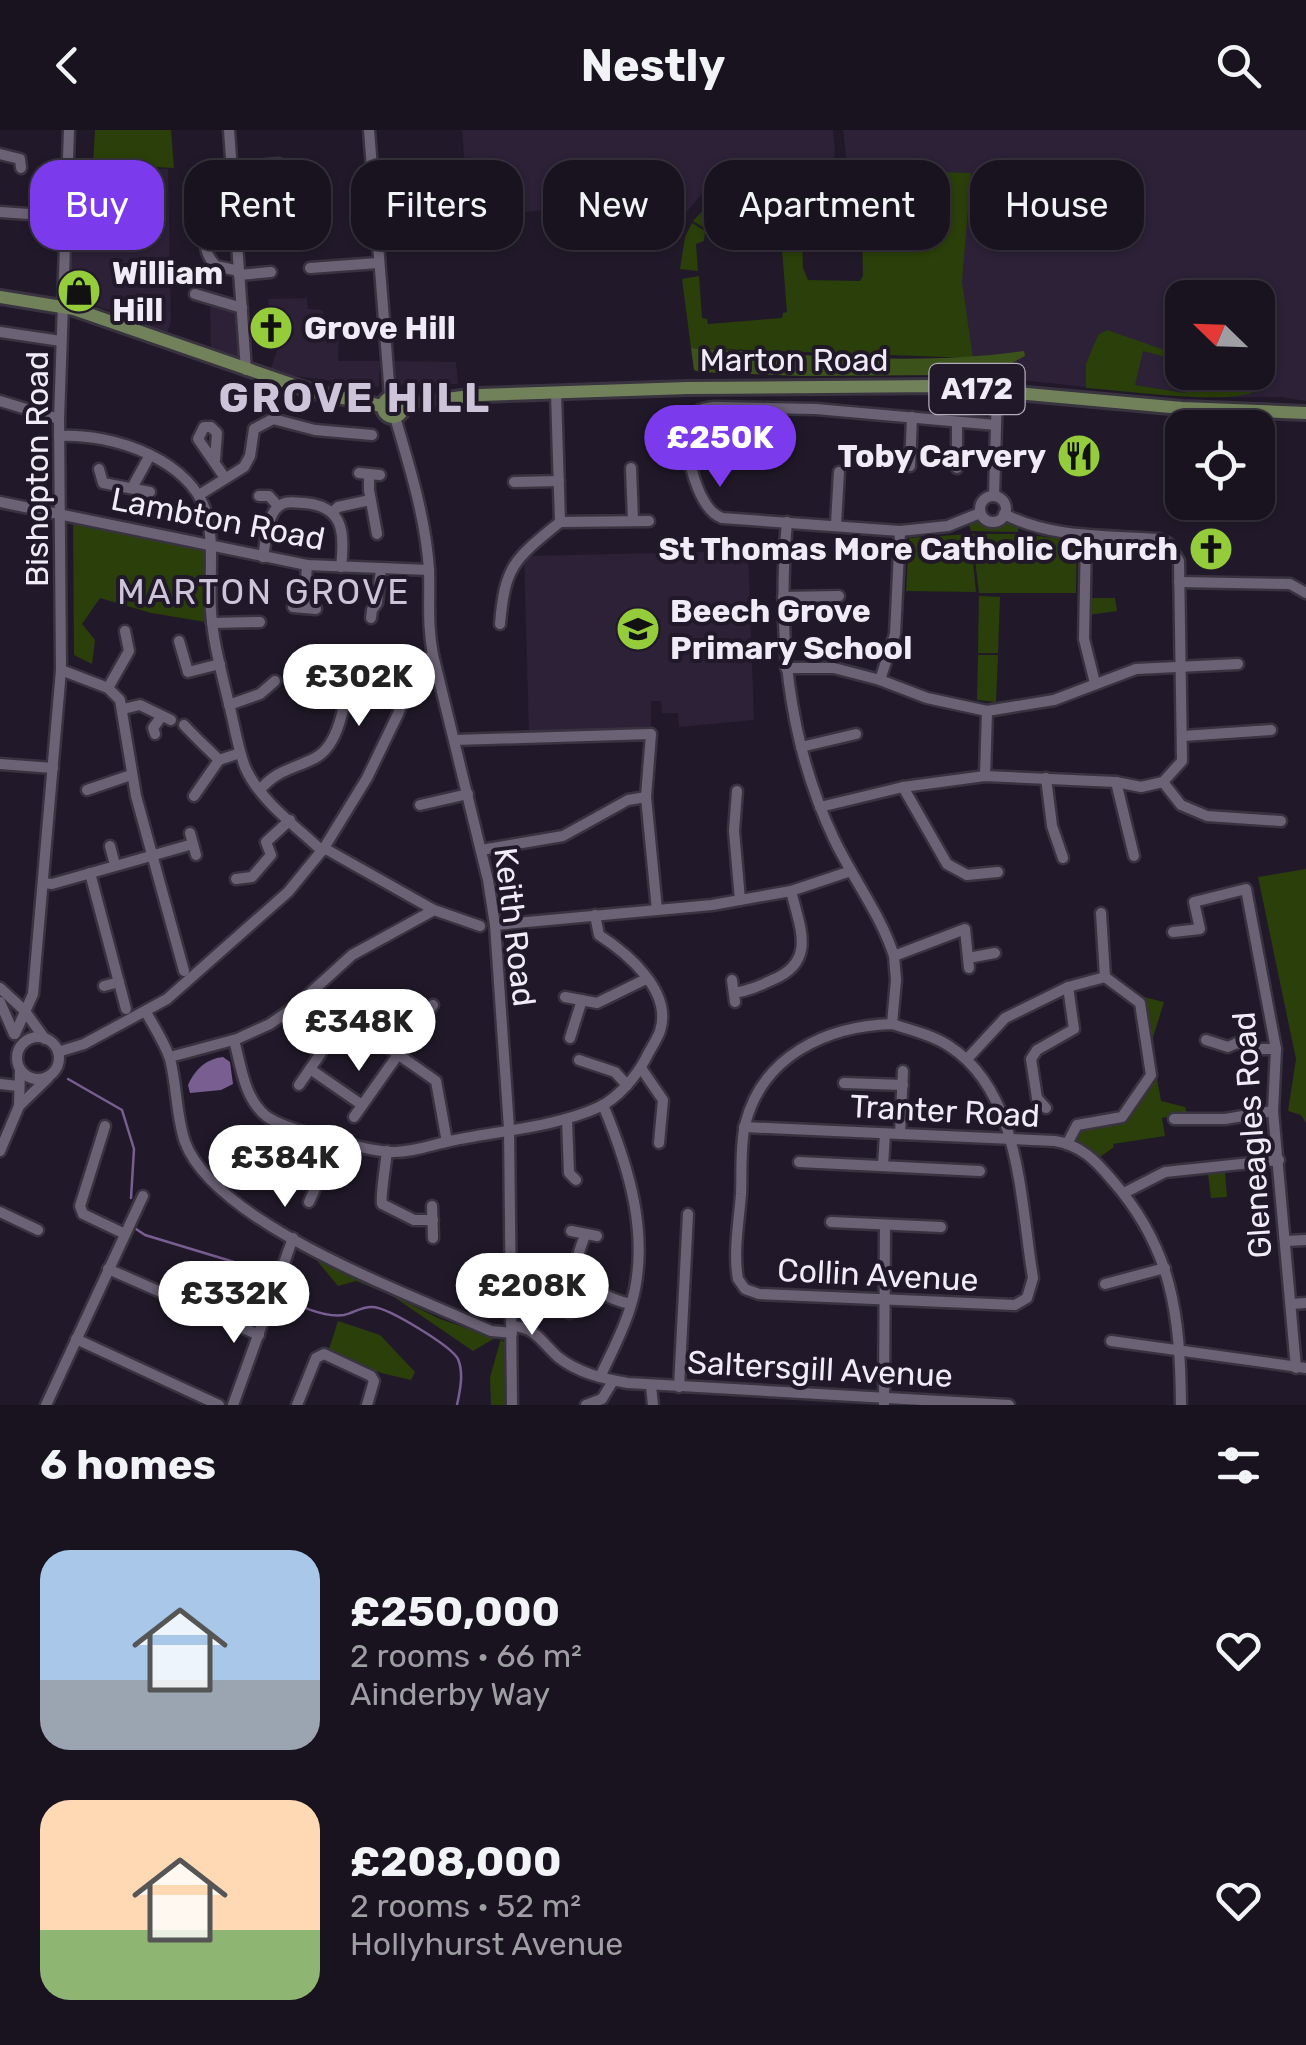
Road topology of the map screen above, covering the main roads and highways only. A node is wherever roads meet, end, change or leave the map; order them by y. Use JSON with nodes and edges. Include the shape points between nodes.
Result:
{"nodes":[{"id":1,"x":0,"y":297,"type":"edge"},
{"id":2,"x":386,"y":401,"type":"junction"},
{"id":3,"x":403,"y":404,"type":"junction"},
{"id":4,"x":1306,"y":413,"type":"edge"}],
"edges":[{"from":1,"to":2,"type":"main road","via":[[63,306],[314,392]]},
{"from":2,"to":3,"type":"main road","via":[[396,397]]},
{"from":2,"to":3,"type":"main road","via":[[386,414],[394,417]]},
{"from":3,"to":4,"type":"main road","name":"Marton Road","number":"A172","via":[[688,388],[920,386]]}]}
